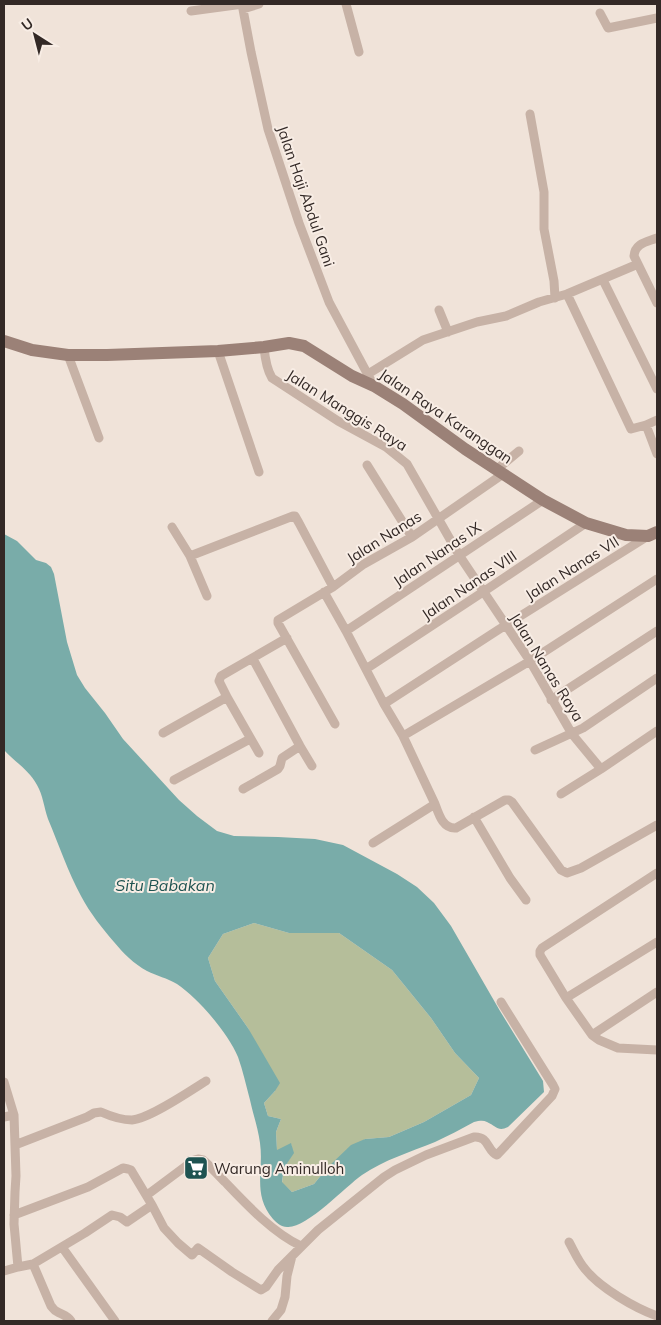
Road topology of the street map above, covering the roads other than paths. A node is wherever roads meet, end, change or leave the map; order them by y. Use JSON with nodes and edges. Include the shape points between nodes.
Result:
{"nodes":[{"id":1,"x":259,"y":4,"type":"edge"},
{"id":2,"x":346,"y":4,"type":"edge"},
{"id":3,"x":243,"y":5,"type":"edge"},
{"id":4,"x":191,"y":11,"type":"dead end"},
{"id":5,"x":600,"y":13,"type":"dead end"},
{"id":6,"x":657,"y":18,"type":"edge"},
{"id":7,"x":360,"y":52,"type":"dead end"},
{"id":8,"x":530,"y":114,"type":"dead end"},
{"id":9,"x":657,"y":238,"type":"edge"},
{"id":10,"x":638,"y":264,"type":"junction"},
{"id":11,"x":603,"y":280,"type":"junction"},
{"id":12,"x":567,"y":294,"type":"junction"},
{"id":13,"x":555,"y":298,"type":"junction"},
{"id":14,"x":657,"y":303,"type":"edge"},
{"id":15,"x":439,"y":310,"type":"dead end"},
{"id":16,"x":448,"y":332,"type":"junction"},
{"id":17,"x":4,"y":341,"type":"edge"},
{"id":18,"x":264,"y":347,"type":"junction"},
{"id":19,"x":218,"y":351,"type":"junction"},
{"id":20,"x":68,"y":355,"type":"junction"},
{"id":21,"x":368,"y":374,"type":"junction"},
{"id":22,"x":374,"y":386,"type":"junction"},
{"id":23,"x":657,"y":389,"type":"edge"},
{"id":24,"x":657,"y":420,"type":"edge"},
{"id":25,"x":646,"y":425,"type":"junction"},
{"id":26,"x":99,"y":438,"type":"dead end"},
{"id":27,"x":519,"y":451,"type":"dead end"},
{"id":28,"x":657,"y":454,"type":"edge"},
{"id":29,"x":367,"y":465,"type":"dead end"},
{"id":30,"x":259,"y":472,"type":"dead end"},
{"id":31,"x":499,"y":472,"type":"junction"},
{"id":32,"x":543,"y":500,"type":"junction"},
{"id":33,"x":438,"y":519,"type":"junction"},
{"id":34,"x":586,"y":522,"type":"junction"},
{"id":35,"x":172,"y":527,"type":"dead end"},
{"id":36,"x":655,"y":534,"type":"edge"},
{"id":37,"x":412,"y":536,"type":"junction"},
{"id":38,"x":459,"y":555,"type":"junction"},
{"id":39,"x":190,"y":556,"type":"junction"},
{"id":40,"x":657,"y":579,"type":"edge"},
{"id":41,"x":333,"y":587,"type":"junction"},
{"id":42,"x":324,"y":592,"type":"junction"},
{"id":43,"x":483,"y":592,"type":"junction"},
{"id":44,"x":207,"y":596,"type":"dead end"},
{"id":45,"x":506,"y":626,"type":"junction"},
{"id":46,"x":346,"y":631,"type":"junction"},
{"id":47,"x":657,"y":631,"type":"edge"},
{"id":48,"x":287,"y":638,"type":"junction"},
{"id":49,"x":253,"y":659,"type":"junction"},
{"id":50,"x":530,"y":661,"type":"junction"},
{"id":51,"x":366,"y":669,"type":"junction"},
{"id":52,"x":657,"y":678,"type":"edge"},
{"id":53,"x":227,"y":697,"type":"junction"},
{"id":54,"x":551,"y":700,"type":"junction"},
{"id":55,"x":384,"y":704,"type":"junction"},
{"id":56,"x":335,"y":724,"type":"dead end"},
{"id":57,"x":657,"y":731,"type":"edge"},
{"id":58,"x":163,"y":733,"type":"dead end"},
{"id":59,"x":572,"y":734,"type":"junction"},
{"id":60,"x":403,"y":736,"type":"junction"},
{"id":61,"x":250,"y":739,"type":"junction"},
{"id":62,"x":300,"y":746,"type":"junction"},
{"id":63,"x":535,"y":750,"type":"dead end"},
{"id":64,"x":259,"y":754,"type":"dead end"},
{"id":65,"x":312,"y":766,"type":"dead end"},
{"id":66,"x":600,"y":769,"type":"junction"},
{"id":67,"x":174,"y":780,"type":"dead end"},
{"id":68,"x":243,"y":789,"type":"dead end"},
{"id":69,"x":561,"y":794,"type":"dead end"},
{"id":70,"x":436,"y":804,"type":"junction"},
{"id":71,"x":474,"y":817,"type":"junction"},
{"id":72,"x":657,"y":825,"type":"edge"},
{"id":73,"x":373,"y":842,"type":"dead end"},
{"id":74,"x":657,"y":873,"type":"edge"},
{"id":75,"x":526,"y":900,"type":"dead end"},
{"id":76,"x":657,"y":942,"type":"edge"},
{"id":77,"x":657,"y":992,"type":"edge"},
{"id":78,"x":566,"y":998,"type":"junction"},
{"id":79,"x":501,"y":1002,"type":"dead end"},
{"id":80,"x":592,"y":1035,"type":"junction"},
{"id":81,"x":657,"y":1044,"type":"edge"},
{"id":82,"x":653,"y":1050,"type":"edge"},
{"id":83,"x":206,"y":1081,"type":"dead end"},
{"id":84,"x":4,"y":1082,"type":"edge"},
{"id":85,"x":14,"y":1115,"type":"junction"},
{"id":86,"x":4,"y":1117,"type":"edge"},
{"id":87,"x":15,"y":1145,"type":"junction"},
{"id":88,"x":146,"y":1195,"type":"junction"},
{"id":89,"x":152,"y":1204,"type":"junction"},
{"id":90,"x":14,"y":1215,"type":"junction"},
{"id":91,"x":569,"y":1242,"type":"dead end"},
{"id":92,"x":301,"y":1246,"type":"junction"},
{"id":93,"x":62,"y":1247,"type":"junction"},
{"id":94,"x":292,"y":1256,"type":"junction"},
{"id":95,"x":33,"y":1264,"type":"junction"},
{"id":96,"x":18,"y":1267,"type":"junction"},
{"id":97,"x":4,"y":1271,"type":"edge"},
{"id":98,"x":657,"y":1316,"type":"edge"},
{"id":99,"x":71,"y":1321,"type":"edge"},
{"id":100,"x":115,"y":1321,"type":"edge"},
{"id":101,"x":272,"y":1321,"type":"edge"}],
"edges":[{"from":1,"to":3,"type":"street"},
{"from":2,"to":7,"type":"street"},
{"from":3,"to":4,"type":"street"},
{"from":3,"to":21,"type":"street","name":"Jalan Haji Abdul Gani","via":[[268,129],[298,224],[329,302]]},
{"from":5,"to":6,"type":"street","via":[[608,28]]},
{"from":8,"to":13,"type":"street","via":[[544,192],[544,229]]},
{"from":9,"to":10,"type":"street","via":[[640,244],[634,251]]},
{"from":10,"to":11,"type":"street"},
{"from":10,"to":14,"type":"street"},
{"from":11,"to":12,"type":"street"},
{"from":11,"to":23,"type":"street"},
{"from":12,"to":13,"type":"street"},
{"from":12,"to":25,"type":"street","via":[[631,429]]},
{"from":13,"to":16,"type":"street"},
{"from":15,"to":16,"type":"street"},
{"from":16,"to":21,"type":"street","via":[[423,340]]},
{"from":17,"to":20,"type":"street","name":"Jalan Raya Karanggan","via":[[32,350]]},
{"from":18,"to":19,"type":"street","name":"Jalan Raya Karanggan"},
{"from":18,"to":22,"type":"street","name":"Jalan Raya Karanggan","via":[[304,346]]},
{"from":18,"to":33,"type":"street","name":"Jalan Manggis Raya","via":[[272,378],[338,421],[386,447],[407,464]]},
{"from":19,"to":20,"type":"street","name":"Jalan Raya Karanggan"},
{"from":19,"to":30,"type":"street"},
{"from":20,"to":26,"type":"street"},
{"from":21,"to":22,"type":"street","name":"Jalan Haji Abdul Gani"},
{"from":22,"to":31,"type":"street","name":"Jalan Raya Karanggan"},
{"from":24,"to":25,"type":"street"},
{"from":25,"to":28,"type":"street"},
{"from":27,"to":31,"type":"street","name":"Jalan Nanas"},
{"from":29,"to":37,"type":"street"},
{"from":31,"to":32,"type":"street","name":"Jalan Raya Karanggan"},
{"from":31,"to":33,"type":"street","name":"Jalan Nanas"},
{"from":32,"to":34,"type":"street","name":"Jalan Raya Karanggan"},
{"from":32,"to":38,"type":"street","name":"Jalan Nanas IX"},
{"from":33,"to":37,"type":"street","name":"Jalan Nanas"},
{"from":33,"to":38,"type":"street","name":"Jalan Nanas Raya"},
{"from":34,"to":36,"type":"street","name":"Jalan Raya Karanggan","via":[[626,535]]},
{"from":34,"to":43,"type":"street","name":"Jalan Nanas VIII"},
{"from":35,"to":39,"type":"street"},
{"from":36,"to":45,"type":"street","name":"Jalan Nanas VII"},
{"from":37,"to":41,"type":"street","name":"Jalan Nanas","via":[[364,564]]},
{"from":38,"to":43,"type":"street","name":"Jalan Nanas Raya"},
{"from":38,"to":46,"type":"street","name":"Jalan Nanas IX"},
{"from":39,"to":41,"type":"street","via":[[295,516]]},
{"from":39,"to":44,"type":"street"},
{"from":40,"to":50,"type":"street"},
{"from":41,"to":42,"type":"street","name":"Jalan Nanas"},
{"from":42,"to":46,"type":"street"},
{"from":42,"to":48,"type":"street","name":"Jalan Nanas","via":[[278,620]]},
{"from":43,"to":45,"type":"street","name":"Jalan Nanas Raya"},
{"from":43,"to":51,"type":"street","name":"Jalan Nanas VIII"},
{"from":45,"to":50,"type":"street","name":"Jalan Nanas Raya"},
{"from":45,"to":55,"type":"street","name":"Jalan Nanas VII"},
{"from":46,"to":51,"type":"street"},
{"from":47,"to":54,"type":"street"},
{"from":48,"to":49,"type":"street"},
{"from":48,"to":56,"type":"street"},
{"from":49,"to":53,"type":"street","via":[[219,678]]},
{"from":49,"to":62,"type":"street"},
{"from":50,"to":54,"type":"street","name":"Jalan Nanas Raya"},
{"from":50,"to":60,"type":"street"},
{"from":51,"to":55,"type":"street"},
{"from":52,"to":59,"type":"street"},
{"from":53,"to":58,"type":"street"},
{"from":53,"to":61,"type":"street"},
{"from":54,"to":59,"type":"street","name":"Jalan Nanas Raya"},
{"from":55,"to":60,"type":"street"},
{"from":57,"to":66,"type":"street"},
{"from":59,"to":63,"type":"street"},
{"from":59,"to":66,"type":"street","name":"Jalan Nanas Raya"},
{"from":60,"to":70,"type":"street"},
{"from":61,"to":64,"type":"street"},
{"from":61,"to":67,"type":"street"},
{"from":62,"to":65,"type":"street"},
{"from":62,"to":68,"type":"street","via":[[282,758],[278,769]]},
{"from":66,"to":69,"type":"street"},
{"from":70,"to":71,"type":"street","via":[[449,828],[456,828]]},
{"from":70,"to":73,"type":"street"},
{"from":71,"to":72,"type":"street","via":[[509,800],[561,870],[568,873]]},
{"from":71,"to":75,"type":"street"},
{"from":74,"to":78,"type":"street","via":[[542,948],[540,955]]},
{"from":76,"to":78,"type":"street"},
{"from":77,"to":80,"type":"street"},
{"from":78,"to":80,"type":"street"},
{"from":79,"to":92,"type":"street","via":[[553,1085],[552,1096],[497,1156],[480,1137],[426,1154],[384,1176]]},
{"from":80,"to":82,"type":"street","via":[[618,1048]]},
{"from":81,"to":82,"type":"street"},
{"from":83,"to":87,"type":"street","via":[[145,1117],[132,1120],[94,1113]]},
{"from":84,"to":85,"type":"street"},
{"from":85,"to":86,"type":"street"},
{"from":85,"to":87,"type":"street"},
{"from":87,"to":90,"type":"street"},
{"from":88,"to":89,"type":"street"},
{"from":88,"to":90,"type":"street","via":[[131,1170],[123,1168],[88,1187]]},
{"from":88,"to":92,"type":"street","via":[[194,1160],[203,1160],[277,1232]]},
{"from":89,"to":93,"type":"street","via":[[127,1222],[112,1214]]},
{"from":89,"to":94,"type":"street","via":[[164,1228],[192,1255],[198,1248],[258,1289],[266,1287]]},
{"from":90,"to":96,"type":"street"},
{"from":91,"to":98,"type":"street","via":[[584,1268],[598,1282]]},
{"from":92,"to":94,"type":"street"},
{"from":93,"to":95,"type":"street"},
{"from":93,"to":100,"type":"street"},
{"from":94,"to":101,"type":"street","via":[[285,1297],[281,1310]]},
{"from":95,"to":96,"type":"street"},
{"from":95,"to":99,"type":"street","via":[[51,1306]]},
{"from":96,"to":97,"type":"street"}]}
